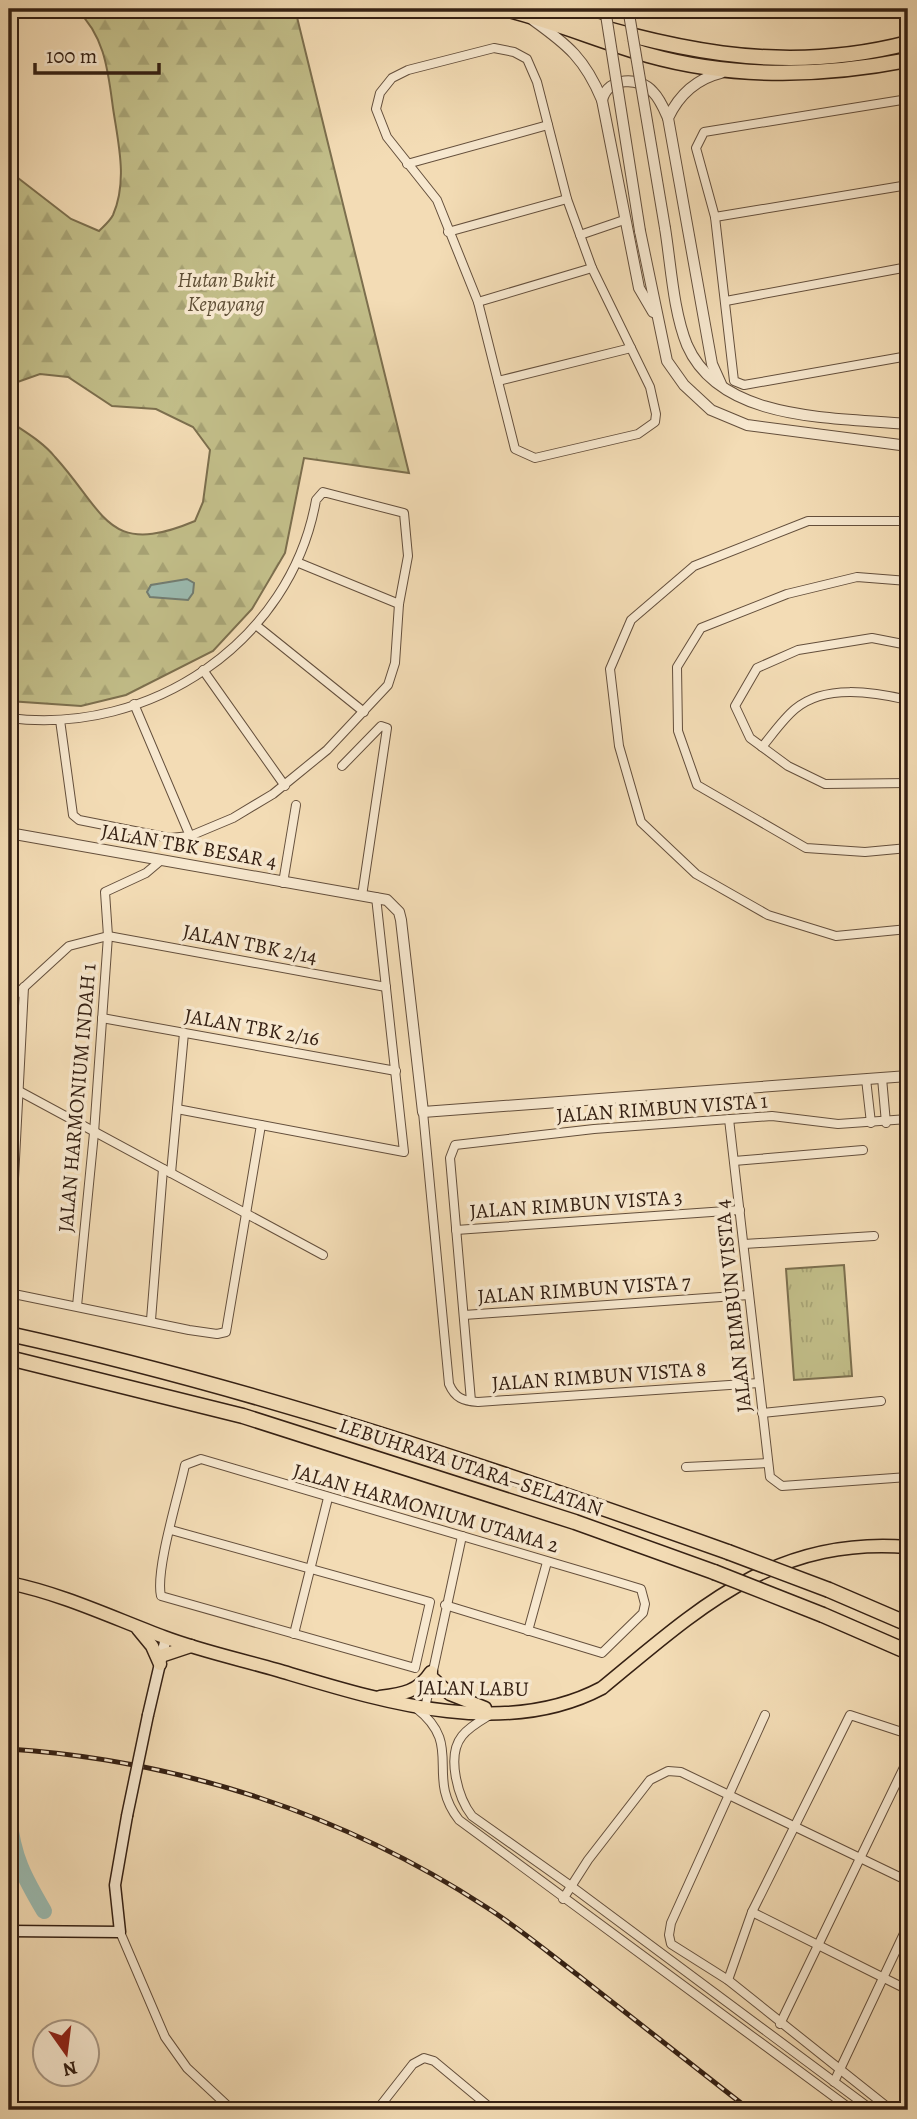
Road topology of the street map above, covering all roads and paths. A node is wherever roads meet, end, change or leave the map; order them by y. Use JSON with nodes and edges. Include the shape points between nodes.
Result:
{"nodes":[{"id":1,"x":505,"y":9,"type":"edge"},
{"id":2,"x":539,"y":9,"type":"edge"},
{"id":3,"x":629,"y":11,"type":"edge"},
{"id":4,"x":605,"y":12,"type":"edge"},
{"id":5,"x":524,"y":14,"type":"junction"},
{"id":6,"x":908,"y":43,"type":"edge"},
{"id":7,"x":908,"y":60,"type":"edge"},
{"id":8,"x":732,"y":70,"type":"junction"},
{"id":9,"x":908,"y":99,"type":"edge"},
{"id":10,"x":602,"y":100,"type":"junction"},
{"id":11,"x":668,"y":118,"type":"junction"},
{"id":12,"x":548,"y":125,"type":"junction"},
{"id":13,"x":407,"y":164,"type":"junction"},
{"id":14,"x":908,"y":185,"type":"edge"},
{"id":15,"x":567,"y":199,"type":"junction"},
{"id":16,"x":715,"y":217,"type":"junction"},
{"id":17,"x":624,"y":220,"type":"junction"},
{"id":18,"x":448,"y":232,"type":"junction"},
{"id":19,"x":580,"y":235,"type":"junction"},
{"id":20,"x":908,"y":267,"type":"edge"},
{"id":21,"x":592,"y":268,"type":"junction"},
{"id":22,"x":726,"y":301,"type":"junction"},
{"id":23,"x":478,"y":302,"type":"junction"},
{"id":24,"x":658,"y":322,"type":"junction"},
{"id":25,"x":631,"y":348,"type":"junction"},
{"id":26,"x":908,"y":356,"type":"edge"},
{"id":27,"x":498,"y":381,"type":"junction"},
{"id":28,"x":723,"y":390,"type":"junction"},
{"id":29,"x":908,"y":424,"type":"edge"},
{"id":30,"x":908,"y":446,"type":"edge"},
{"id":31,"x":908,"y":521,"type":"edge"},
{"id":32,"x":299,"y":564,"type":"junction"},
{"id":33,"x":908,"y":581,"type":"edge"},
{"id":34,"x":399,"y":604,"type":"junction"},
{"id":35,"x":257,"y":625,"type":"junction"},
{"id":36,"x":908,"y":645,"type":"edge"},
{"id":37,"x":204,"y":670,"type":"junction"},
{"id":38,"x":908,"y":700,"type":"edge"},
{"id":39,"x":134,"y":704,"type":"junction"},
{"id":40,"x":364,"y":712,"type":"junction"},
{"id":41,"x":9,"y":718,"type":"edge"},
{"id":42,"x":60,"y":720,"type":"junction"},
{"id":43,"x":762,"y":747,"type":"junction"},
{"id":44,"x":342,"y":766,"type":"dead end"},
{"id":45,"x":908,"y":783,"type":"edge"},
{"id":46,"x":285,"y":786,"type":"junction"},
{"id":47,"x":296,"y":805,"type":"dead end"},
{"id":48,"x":9,"y":833,"type":"edge"},
{"id":49,"x":190,"y":836,"type":"junction"},
{"id":50,"x":908,"y":848,"type":"edge"},
{"id":51,"x":159,"y":862,"type":"junction"},
{"id":52,"x":283,"y":883,"type":"junction"},
{"id":53,"x":362,"y":896,"type":"junction"},
{"id":54,"x":376,"y":897,"type":"junction"},
{"id":55,"x":908,"y":929,"type":"edge"},
{"id":56,"x":108,"y":936,"type":"junction"},
{"id":57,"x":24,"y":987,"type":"junction"},
{"id":58,"x":386,"y":988,"type":"junction"},
{"id":59,"x":9,"y":1001,"type":"edge"},
{"id":60,"x":102,"y":1018,"type":"junction"},
{"id":61,"x":184,"y":1033,"type":"junction"},
{"id":62,"x":396,"y":1071,"type":"junction"},
{"id":63,"x":908,"y":1076,"type":"edge"},
{"id":64,"x":882,"y":1078,"type":"junction"},
{"id":65,"x":866,"y":1079,"type":"junction"},
{"id":66,"x":19,"y":1091,"type":"junction"},
{"id":67,"x":177,"y":1109,"type":"junction"},
{"id":68,"x":423,"y":1112,"type":"junction"},
{"id":69,"x":729,"y":1119,"type":"junction"},
{"id":70,"x":908,"y":1119,"type":"edge"},
{"id":71,"x":871,"y":1123,"type":"junction"},
{"id":72,"x":886,"y":1123,"type":"junction"},
{"id":73,"x":261,"y":1125,"type":"junction"},
{"id":74,"x":94,"y":1133,"type":"junction"},
{"id":75,"x":863,"y":1150,"type":"dead end"},
{"id":76,"x":734,"y":1161,"type":"junction"},
{"id":77,"x":167,"y":1171,"type":"junction"},
{"id":78,"x":740,"y":1210,"type":"junction"},
{"id":79,"x":246,"y":1213,"type":"junction"},
{"id":80,"x":456,"y":1230,"type":"junction"},
{"id":81,"x":874,"y":1236,"type":"dead end"},
{"id":82,"x":744,"y":1244,"type":"junction"},
{"id":83,"x":323,"y":1255,"type":"dead end"},
{"id":84,"x":9,"y":1274,"type":"edge"},
{"id":85,"x":9,"y":1293,"type":"edge"},
{"id":86,"x":749,"y":1295,"type":"junction"},
{"id":87,"x":77,"y":1306,"type":"junction"},
{"id":88,"x":464,"y":1315,"type":"junction"},
{"id":89,"x":151,"y":1320,"type":"junction"},
{"id":90,"x":9,"y":1334,"type":"edge"},
{"id":91,"x":9,"y":1358,"type":"edge"},
{"id":92,"x":759,"y":1384,"type":"junction"},
{"id":93,"x":471,"y":1401,"type":"junction"},
{"id":94,"x":881,"y":1401,"type":"dead end"},
{"id":95,"x":762,"y":1413,"type":"junction"},
{"id":96,"x":768,"y":1463,"type":"junction"},
{"id":97,"x":686,"y":1467,"type":"dead end"},
{"id":98,"x":908,"y":1477,"type":"edge"},
{"id":99,"x":328,"y":1498,"type":"junction"},
{"id":100,"x":171,"y":1530,"type":"junction"},
{"id":101,"x":462,"y":1536,"type":"junction"},
{"id":102,"x":908,"y":1547,"type":"edge"},
{"id":103,"x":547,"y":1562,"type":"junction"},
{"id":104,"x":309,"y":1569,"type":"junction"},
{"id":105,"x":9,"y":1583,"type":"edge"},
{"id":106,"x":445,"y":1605,"type":"junction"},
{"id":107,"x":908,"y":1624,"type":"edge"},
{"id":108,"x":136,"y":1626,"type":"junction"},
{"id":109,"x":528,"y":1631,"type":"junction"},
{"id":110,"x":293,"y":1634,"type":"junction"},
{"id":111,"x":166,"y":1638,"type":"junction"},
{"id":112,"x":191,"y":1646,"type":"junction"},
{"id":113,"x":908,"y":1652,"type":"edge"},
{"id":114,"x":161,"y":1660,"type":"junction"},
{"id":115,"x":430,"y":1674,"type":"junction"},
{"id":116,"x":373,"y":1698,"type":"junction"},
{"id":117,"x":420,"y":1707,"type":"junction"},
{"id":118,"x":495,"y":1712,"type":"junction"},
{"id":119,"x":765,"y":1715,"type":"dead end"},
{"id":120,"x":908,"y":1734,"type":"edge"},
{"id":121,"x":908,"y":1759,"type":"edge"},
{"id":122,"x":730,"y":1796,"type":"junction"},
{"id":123,"x":794,"y":1826,"type":"junction"},
{"id":124,"x":861,"y":1858,"type":"junction"},
{"id":125,"x":908,"y":1881,"type":"edge"},
{"id":126,"x":571,"y":1885,"type":"junction"},
{"id":127,"x":564,"y":1899,"type":"junction"},
{"id":128,"x":752,"y":1912,"type":"junction"},
{"id":129,"x":908,"y":1925,"type":"edge"},
{"id":130,"x":9,"y":1931,"type":"edge"},
{"id":131,"x":120,"y":1933,"type":"junction"},
{"id":132,"x":815,"y":1945,"type":"junction"},
{"id":133,"x":884,"y":1979,"type":"junction"},
{"id":134,"x":728,"y":1980,"type":"junction"},
{"id":135,"x":908,"y":1990,"type":"edge"},
{"id":136,"x":780,"y":2024,"type":"junction"},
{"id":137,"x":839,"y":2071,"type":"junction"},
{"id":138,"x":834,"y":2082,"type":"junction"},
{"id":139,"x":908,"y":2100,"type":"edge"},
{"id":140,"x":232,"y":2110,"type":"edge"},
{"id":141,"x":377,"y":2110,"type":"edge"},
{"id":142,"x":493,"y":2110,"type":"edge"},
{"id":143,"x":852,"y":2110,"type":"edge"},
{"id":144,"x":872,"y":2110,"type":"edge"},
{"id":145,"x":891,"y":2110,"type":"edge"},
{"id":146,"x":904,"y":2110,"type":"edge"}],
"edges":[{"from":1,"to":5,"type":"highway"},
{"from":2,"to":6,"type":"highway","via":[[650,42],[740,56],[815,60]]},
{"from":3,"to":28,"type":"street","bridge":true,"via":[[686,342],[699,368]]},
{"from":4,"to":24,"type":"street","bridge":true},
{"from":5,"to":8,"type":"highway","via":[[650,56]]},
{"from":5,"to":10,"type":"street","via":[[571,48],[590,72]]},
{"from":7,"to":8,"type":"highway","via":[[805,75]]},
{"from":8,"to":11,"type":"street","via":[[693,86],[676,101]]},
{"from":9,"to":16,"type":"street","via":[[704,132],[696,148]]},
{"from":10,"to":11,"type":"street","via":[[607,88],[631,81],[653,92]]},
{"from":10,"to":17,"type":"street"},
{"from":11,"to":28,"type":"street","via":[[712,364]]},
{"from":12,"to":13,"type":"street"},
{"from":12,"to":13,"type":"street","via":[[527,60],[514,52],[494,48],[408,70],[391,78],[376,109],[387,137]]},
{"from":12,"to":15,"type":"street"},
{"from":13,"to":18,"type":"street","via":[[437,200]]},
{"from":14,"to":16,"type":"street"},
{"from":15,"to":18,"type":"street"},
{"from":15,"to":19,"type":"street"},
{"from":16,"to":22,"type":"street"},
{"from":17,"to":19,"type":"street"},
{"from":17,"to":24,"type":"street","via":[[639,288]]},
{"from":18,"to":23,"type":"street"},
{"from":19,"to":21,"type":"street"},
{"from":20,"to":22,"type":"street"},
{"from":21,"to":23,"type":"street"},
{"from":21,"to":25,"type":"street"},
{"from":22,"to":26,"type":"street","via":[[734,381],[744,385]]},
{"from":23,"to":27,"type":"street"},
{"from":24,"to":30,"type":"street","via":[[667,361],[684,386],[711,410],[747,425]]},
{"from":25,"to":27,"type":"street"},
{"from":25,"to":27,"type":"street","via":[[650,387],[656,414],[655,422],[638,435],[534,458],[524,456],[515,449]]},
{"from":28,"to":29,"type":"street","via":[[783,411]]},
{"from":31,"to":55,"type":"street","via":[[808,521],[694,566],[631,620],[610,669],[619,746],[641,822],[696,874],[768,915],[836,936]]},
{"from":32,"to":34,"type":"street"},
{"from":32,"to":34,"type":"street","via":[[316,500],[323,492],[404,513],[409,543]]},
{"from":32,"to":35,"type":"street"},
{"from":33,"to":50,"type":"street","via":[[857,577],[786,594],[701,628],[677,667],[678,731],[697,785],[806,848],[865,852]]},
{"from":34,"to":40,"type":"street","via":[[395,663],[388,685]]},
{"from":35,"to":37,"type":"street"},
{"from":35,"to":40,"type":"street"},
{"from":36,"to":43,"type":"street","via":[[872,638],[798,650],[757,668],[735,706],[750,738]]},
{"from":37,"to":39,"type":"street"},
{"from":37,"to":46,"type":"street"},
{"from":38,"to":43,"type":"street","via":[[875,693],[824,694],[796,708]]},
{"from":39,"to":42,"type":"street"},
{"from":39,"to":49,"type":"street"},
{"from":40,"to":46,"type":"street"},
{"from":41,"to":42,"type":"street"},
{"from":42,"to":49,"type":"street","via":[[74,815],[79,820],[170,838]]},
{"from":43,"to":45,"type":"street","via":[[825,784]]},
{"from":44,"to":53,"type":"street","via":[[381,726],[387,728]]},
{"from":46,"to":49,"type":"street","via":[[233,818]]},
{"from":47,"to":52,"type":"street"},
{"from":48,"to":51,"type":"street","name":"JALAN TBK BESAR 4"},
{"from":51,"to":52,"type":"street","name":"JALAN TBK BESAR 4"},
{"from":51,"to":56,"type":"street","name":"JALAN HARMONIUM INDAH 1","via":[[105,892]]},
{"from":52,"to":53,"type":"street","name":"JALAN TBK BESAR 4"},
{"from":53,"to":54,"type":"street","name":"JALAN TBK BESAR 4"},
{"from":54,"to":58,"type":"street"},
{"from":54,"to":68,"type":"street","via":[[387,900],[401,920]]},
{"from":56,"to":57,"type":"street","via":[[69,946]]},
{"from":56,"to":58,"type":"street","name":"JALAN TBK 2/14"},
{"from":56,"to":60,"type":"street","name":"JALAN HARMONIUM INDAH 1"},
{"from":57,"to":59,"type":"street"},
{"from":57,"to":66,"type":"street"},
{"from":58,"to":62,"type":"street"},
{"from":60,"to":61,"type":"street","name":"JALAN TBK 2/16"},
{"from":60,"to":74,"type":"street","name":"JALAN HARMONIUM INDAH 1"},
{"from":61,"to":62,"type":"street","name":"JALAN TBK 2/16"},
{"from":61,"to":67,"type":"street"},
{"from":62,"to":73,"type":"street","via":[[404,1152]]},
{"from":63,"to":64,"type":"street"},
{"from":64,"to":65,"type":"street"},
{"from":64,"to":72,"type":"street"},
{"from":65,"to":68,"type":"street"},
{"from":65,"to":71,"type":"street"},
{"from":66,"to":74,"type":"street"},
{"from":66,"to":84,"type":"street"},
{"from":67,"to":73,"type":"street"},
{"from":67,"to":77,"type":"street"},
{"from":68,"to":93,"type":"street","name":"JALAN RIMBUN VISTA 8","via":[[449,1384],[453,1393]]},
{"from":69,"to":71,"type":"street","name":"JALAN RIMBUN VISTA 1","via":[[772,1116]]},
{"from":69,"to":76,"type":"street","name":"JALAN RIMBUN VISTA 4"},
{"from":69,"to":80,"type":"street","name":"JALAN RIMBUN VISTA 1","via":[[455,1145],[450,1158]]},
{"from":70,"to":72,"type":"street","name":"JALAN RIMBUN VISTA 1"},
{"from":71,"to":72,"type":"street","name":"JALAN RIMBUN VISTA 1"},
{"from":73,"to":79,"type":"street"},
{"from":74,"to":77,"type":"street"},
{"from":74,"to":87,"type":"street","name":"JALAN HARMONIUM INDAH 1"},
{"from":75,"to":76,"type":"street"},
{"from":76,"to":78,"type":"street","name":"JALAN RIMBUN VISTA 4"},
{"from":77,"to":79,"type":"street"},
{"from":77,"to":89,"type":"street"},
{"from":78,"to":80,"type":"street","name":"JALAN RIMBUN VISTA 3"},
{"from":78,"to":82,"type":"street","name":"JALAN RIMBUN VISTA 4"},
{"from":79,"to":83,"type":"street"},
{"from":79,"to":89,"type":"street","via":[[228,1330],[217,1334]]},
{"from":80,"to":88,"type":"street"},
{"from":81,"to":82,"type":"street"},
{"from":82,"to":86,"type":"street","name":"JALAN RIMBUN VISTA 4"},
{"from":85,"to":87,"type":"street"},
{"from":86,"to":88,"type":"street","name":"JALAN RIMBUN VISTA 7"},
{"from":86,"to":92,"type":"street","name":"JALAN RIMBUN VISTA 4"},
{"from":87,"to":89,"type":"street"},
{"from":88,"to":93,"type":"street"},
{"from":90,"to":107,"type":"highway","name":"LEBUHRAYA UTARA–SELATAN","bridge":true,"via":[[368,1430],[495,1470],[728,1552]]},
{"from":91,"to":113,"type":"highway","name":"LEBUHRAYA UTARA–SELATAN","bridge":true,"via":[[243,1416],[575,1522],[714,1572]]},
{"from":92,"to":93,"type":"street","name":"JALAN RIMBUN VISTA 8"},
{"from":92,"to":95,"type":"street","name":"JALAN RIMBUN VISTA 4"},
{"from":94,"to":95,"type":"street"},
{"from":95,"to":96,"type":"street","name":"JALAN RIMBUN VISTA 4"},
{"from":96,"to":97,"type":"street"},
{"from":96,"to":98,"type":"street","name":"JALAN RIMBUN VISTA 4","via":[[770,1477],[778,1486]]},
{"from":99,"to":100,"type":"street","name":"JALAN HARMONIUM UTAMA 2","via":[[201,1459],[185,1465]]},
{"from":99,"to":101,"type":"street","name":"JALAN HARMONIUM UTAMA 2"},
{"from":99,"to":104,"type":"street"},
{"from":100,"to":104,"type":"street"},
{"from":100,"to":110,"type":"street","via":[[161,1596]]},
{"from":101,"to":103,"type":"street","name":"JALAN HARMONIUM UTAMA 2"},
{"from":101,"to":106,"type":"street"},
{"from":102,"to":118,"type":"main road","name":"JALAN LABU","via":[[847,1548],[795,1559],[730,1587],[704,1604],[584,1698],[557,1706]]},
{"from":103,"to":109,"type":"street"},
{"from":103,"to":109,"type":"street","name":"JALAN HARMONIUM UTAMA 2","via":[[641,1589],[643,1613],[602,1653]]},
{"from":104,"to":110,"type":"street"},
{"from":104,"to":110,"type":"street","via":[[430,1602],[415,1668]]},
{"from":105,"to":108,"type":"main road","name":"JALAN LABU"},
{"from":106,"to":109,"type":"street"},
{"from":106,"to":115,"type":"street"},
{"from":108,"to":111,"type":"main road","name":"JALAN LABU"},
{"from":108,"to":114,"type":"main road"},
{"from":111,"to":112,"type":"main road","name":"JALAN LABU"},
{"from":111,"to":114,"type":"main road"},
{"from":112,"to":114,"type":"main road"},
{"from":112,"to":116,"type":"main road","name":"JALAN LABU"},
{"from":114,"to":131,"type":"main road","bridge":true,"via":[[115,1885]]},
{"from":115,"to":116,"type":"main road","via":[[414,1690]]},
{"from":115,"to":117,"type":"street"},
{"from":115,"to":118,"type":"main road","via":[[450,1694]]},
{"from":116,"to":117,"type":"main road","name":"JALAN LABU"},
{"from":117,"to":118,"type":"main road","name":"JALAN LABU"},
{"from":117,"to":127,"type":"street","via":[[442,1742],[441,1786],[446,1804],[458,1820]]},
{"from":118,"to":126,"type":"street","via":[[470,1728],[457,1746],[463,1804],[472,1816]]},
{"from":119,"to":122,"type":"street"},
{"from":120,"to":123,"type":"street","via":[[850,1715]]},
{"from":121,"to":124,"type":"street"},
{"from":122,"to":123,"type":"street"},
{"from":122,"to":126,"type":"street","via":[[681,1772],[659,1774]]},
{"from":122,"to":134,"type":"street","via":[[669,1935],[671,1944]]},
{"from":123,"to":124,"type":"street"},
{"from":123,"to":128,"type":"street"},
{"from":124,"to":125,"type":"street"},
{"from":124,"to":132,"type":"street"},
{"from":126,"to":127,"type":"street"},
{"from":126,"to":138,"type":"street"},
{"from":127,"to":143,"type":"street"},
{"from":128,"to":132,"type":"street"},
{"from":128,"to":134,"type":"street"},
{"from":129,"to":133,"type":"street"},
{"from":130,"to":131,"type":"main road"},
{"from":131,"to":140,"type":"street","via":[[165,2037],[187,2068]]},
{"from":132,"to":133,"type":"street"},
{"from":132,"to":136,"type":"street"},
{"from":133,"to":135,"type":"street"},
{"from":133,"to":137,"type":"street"},
{"from":134,"to":136,"type":"street"},
{"from":136,"to":137,"type":"street"},
{"from":137,"to":138,"type":"street"},
{"from":137,"to":145,"type":"street"},
{"from":138,"to":144,"type":"street"},
{"from":139,"to":146,"type":"street"},
{"from":141,"to":142,"type":"street","via":[[413,2064],[424,2058],[434,2061]]}]}
